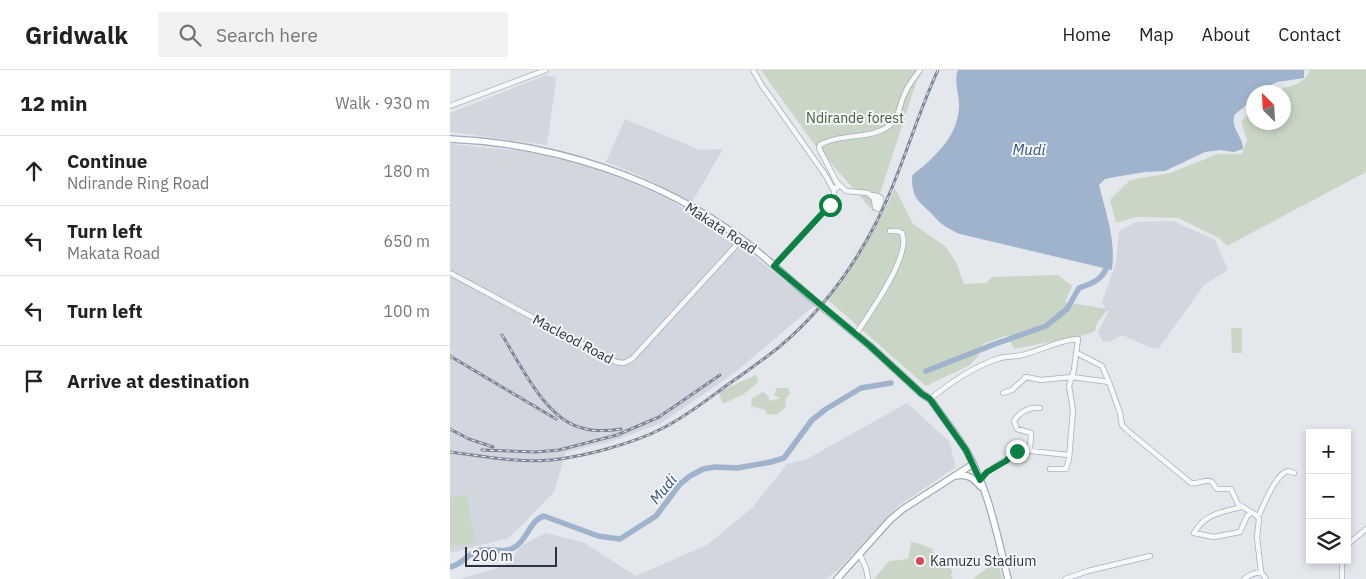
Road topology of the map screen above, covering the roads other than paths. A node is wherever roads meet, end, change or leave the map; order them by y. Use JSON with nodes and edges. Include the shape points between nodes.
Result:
{"nodes":[{"id":1,"x":546,"y":70,"type":"edge"},
{"id":2,"x":753,"y":70,"type":"edge"},
{"id":3,"x":920,"y":70,"type":"edge"},
{"id":4,"x":450,"y":106,"type":"edge"},
{"id":5,"x":450,"y":139,"type":"edge"},
{"id":6,"x":819,"y":147,"type":"junction"},
{"id":7,"x":812,"y":156,"type":"junction"},
{"id":8,"x":837,"y":182,"type":"junction"},
{"id":9,"x":833,"y":188,"type":"junction"},
{"id":10,"x":870,"y":194,"type":"junction"},
{"id":11,"x":890,"y":231,"type":"dead end"},
{"id":12,"x":742,"y":240,"type":"junction"},
{"id":13,"x":774,"y":266,"type":"junction"},
{"id":14,"x":450,"y":273,"type":"edge"},
{"id":15,"x":856,"y":334,"type":"junction"},
{"id":16,"x":1076,"y":352,"type":"junction"},
{"id":17,"x":1072,"y":377,"type":"junction"},
{"id":18,"x":1109,"y":382,"type":"junction"},
{"id":19,"x":1003,"y":393,"type":"dead end"},
{"id":20,"x":930,"y":399,"type":"junction"},
{"id":21,"x":1040,"y":408,"type":"dead end"},
{"id":22,"x":966,"y":450,"type":"junction"},
{"id":23,"x":1030,"y":450,"type":"junction"},
{"id":24,"x":1069,"y":454,"type":"junction"},
{"id":25,"x":973,"y":464,"type":"junction"},
{"id":26,"x":1050,"y":469,"type":"dead end"},
{"id":27,"x":959,"y":473,"type":"junction"},
{"id":28,"x":1294,"y":473,"type":"dead end"},
{"id":29,"x":951,"y":479,"type":"junction"},
{"id":30,"x":980,"y":480,"type":"junction"},
{"id":31,"x":984,"y":491,"type":"junction"},
{"id":32,"x":1241,"y":507,"type":"junction"},
{"id":33,"x":1251,"y":513,"type":"junction"},
{"id":34,"x":1258,"y":517,"type":"junction"},
{"id":35,"x":1366,"y":528,"type":"edge"},
{"id":36,"x":1351,"y":541,"type":"edge"},
{"id":37,"x":860,"y":555,"type":"junction"},
{"id":38,"x":1150,"y":556,"type":"dead end"},
{"id":39,"x":1342,"y":564,"type":"edge"},
{"id":40,"x":1261,"y":572,"type":"junction"},
{"id":41,"x":837,"y":579,"type":"edge"},
{"id":42,"x":868,"y":579,"type":"edge"},
{"id":43,"x":1008,"y":579,"type":"edge"},
{"id":44,"x":1065,"y":579,"type":"edge"},
{"id":45,"x":1244,"y":579,"type":"edge"},
{"id":46,"x":1266,"y":579,"type":"edge"},
{"id":47,"x":1342,"y":579,"type":"edge"}],
"edges":[{"from":1,"to":4,"type":"street"},
{"from":2,"to":7,"type":"street"},
{"from":3,"to":6,"type":"street","via":[[889,126],[877,132],[834,138]]},
{"from":5,"to":12,"type":"main road","name":"Makata Road","via":[[511,144],[605,168],[665,194]]},
{"from":6,"to":7,"type":"street"},
{"from":6,"to":8,"type":"street"},
{"from":7,"to":9,"type":"street"},
{"from":8,"to":9,"type":"street","via":[[837,188]]},
{"from":8,"to":10,"type":"street","via":[[846,191]]},
{"from":9,"to":13,"type":"street","via":[[834,198],[828,210]]},
{"from":10,"to":10,"type":"street","via":[[882,200],[879,208],[876,209]]},
{"from":11,"to":15,"type":"street","via":[[902,232],[904,247],[895,270]]},
{"from":12,"to":13,"type":"main road","name":"Makata Road"},
{"from":12,"to":14,"type":"street","name":"Macleod Road","via":[[624,364]]},
{"from":13,"to":15,"type":"main road","name":"Makata Road","bridge":true},
{"from":15,"to":20,"type":"main road","name":"Makata Road"},
{"from":16,"to":17,"type":"street"},
{"from":16,"to":18,"type":"street","via":[[1102,366]]},
{"from":16,"to":20,"type":"street","via":[[1078,339],[1027,354],[999,358],[957,378]]},
{"from":17,"to":18,"type":"street"},
{"from":17,"to":19,"type":"street","via":[[1041,380],[1026,377],[1012,390]]},
{"from":17,"to":24,"type":"street"},
{"from":18,"to":32,"type":"street","via":[[1122,425],[1189,482],[1209,481],[1217,489],[1231,488]]},
{"from":20,"to":22,"type":"main road","name":"Makata Road"},
{"from":21,"to":23,"type":"street","via":[[1029,408],[1014,421],[1017,429],[1032,433]]},
{"from":22,"to":25,"type":"main road","name":"Makata Road"},
{"from":22,"to":27,"type":"main road","via":[[967,459]]},
{"from":23,"to":24,"type":"street"},
{"from":23,"to":30,"type":"street","via":[[1014,453]]},
{"from":24,"to":26,"type":"street","via":[[1066,469]]},
{"from":25,"to":27,"type":"main road"},
{"from":25,"to":30,"type":"main road","name":"Makata Road"},
{"from":27,"to":29,"type":"main road"},
{"from":28,"to":34,"type":"street","via":[[1282,474]]},
{"from":29,"to":31,"type":"main road","via":[[959,475],[970,476]]},
{"from":29,"to":37,"type":"main road","via":[[903,509]]},
{"from":30,"to":31,"type":"main road","name":"Makata Road"},
{"from":31,"to":43,"type":"main road","name":"Makata Road"},
{"from":32,"to":33,"type":"street"},
{"from":32,"to":33,"type":"street","via":[[1207,518],[1200,522],[1194,533],[1214,537],[1240,532]]},
{"from":33,"to":34,"type":"street"},
{"from":34,"to":40,"type":"street"},
{"from":35,"to":36,"type":"street"},
{"from":37,"to":41,"type":"main road"},
{"from":37,"to":42,"type":"street"},
{"from":38,"to":44,"type":"street"},
{"from":39,"to":47,"type":"street"},
{"from":40,"to":45,"type":"street"},
{"from":40,"to":46,"type":"street"}]}
